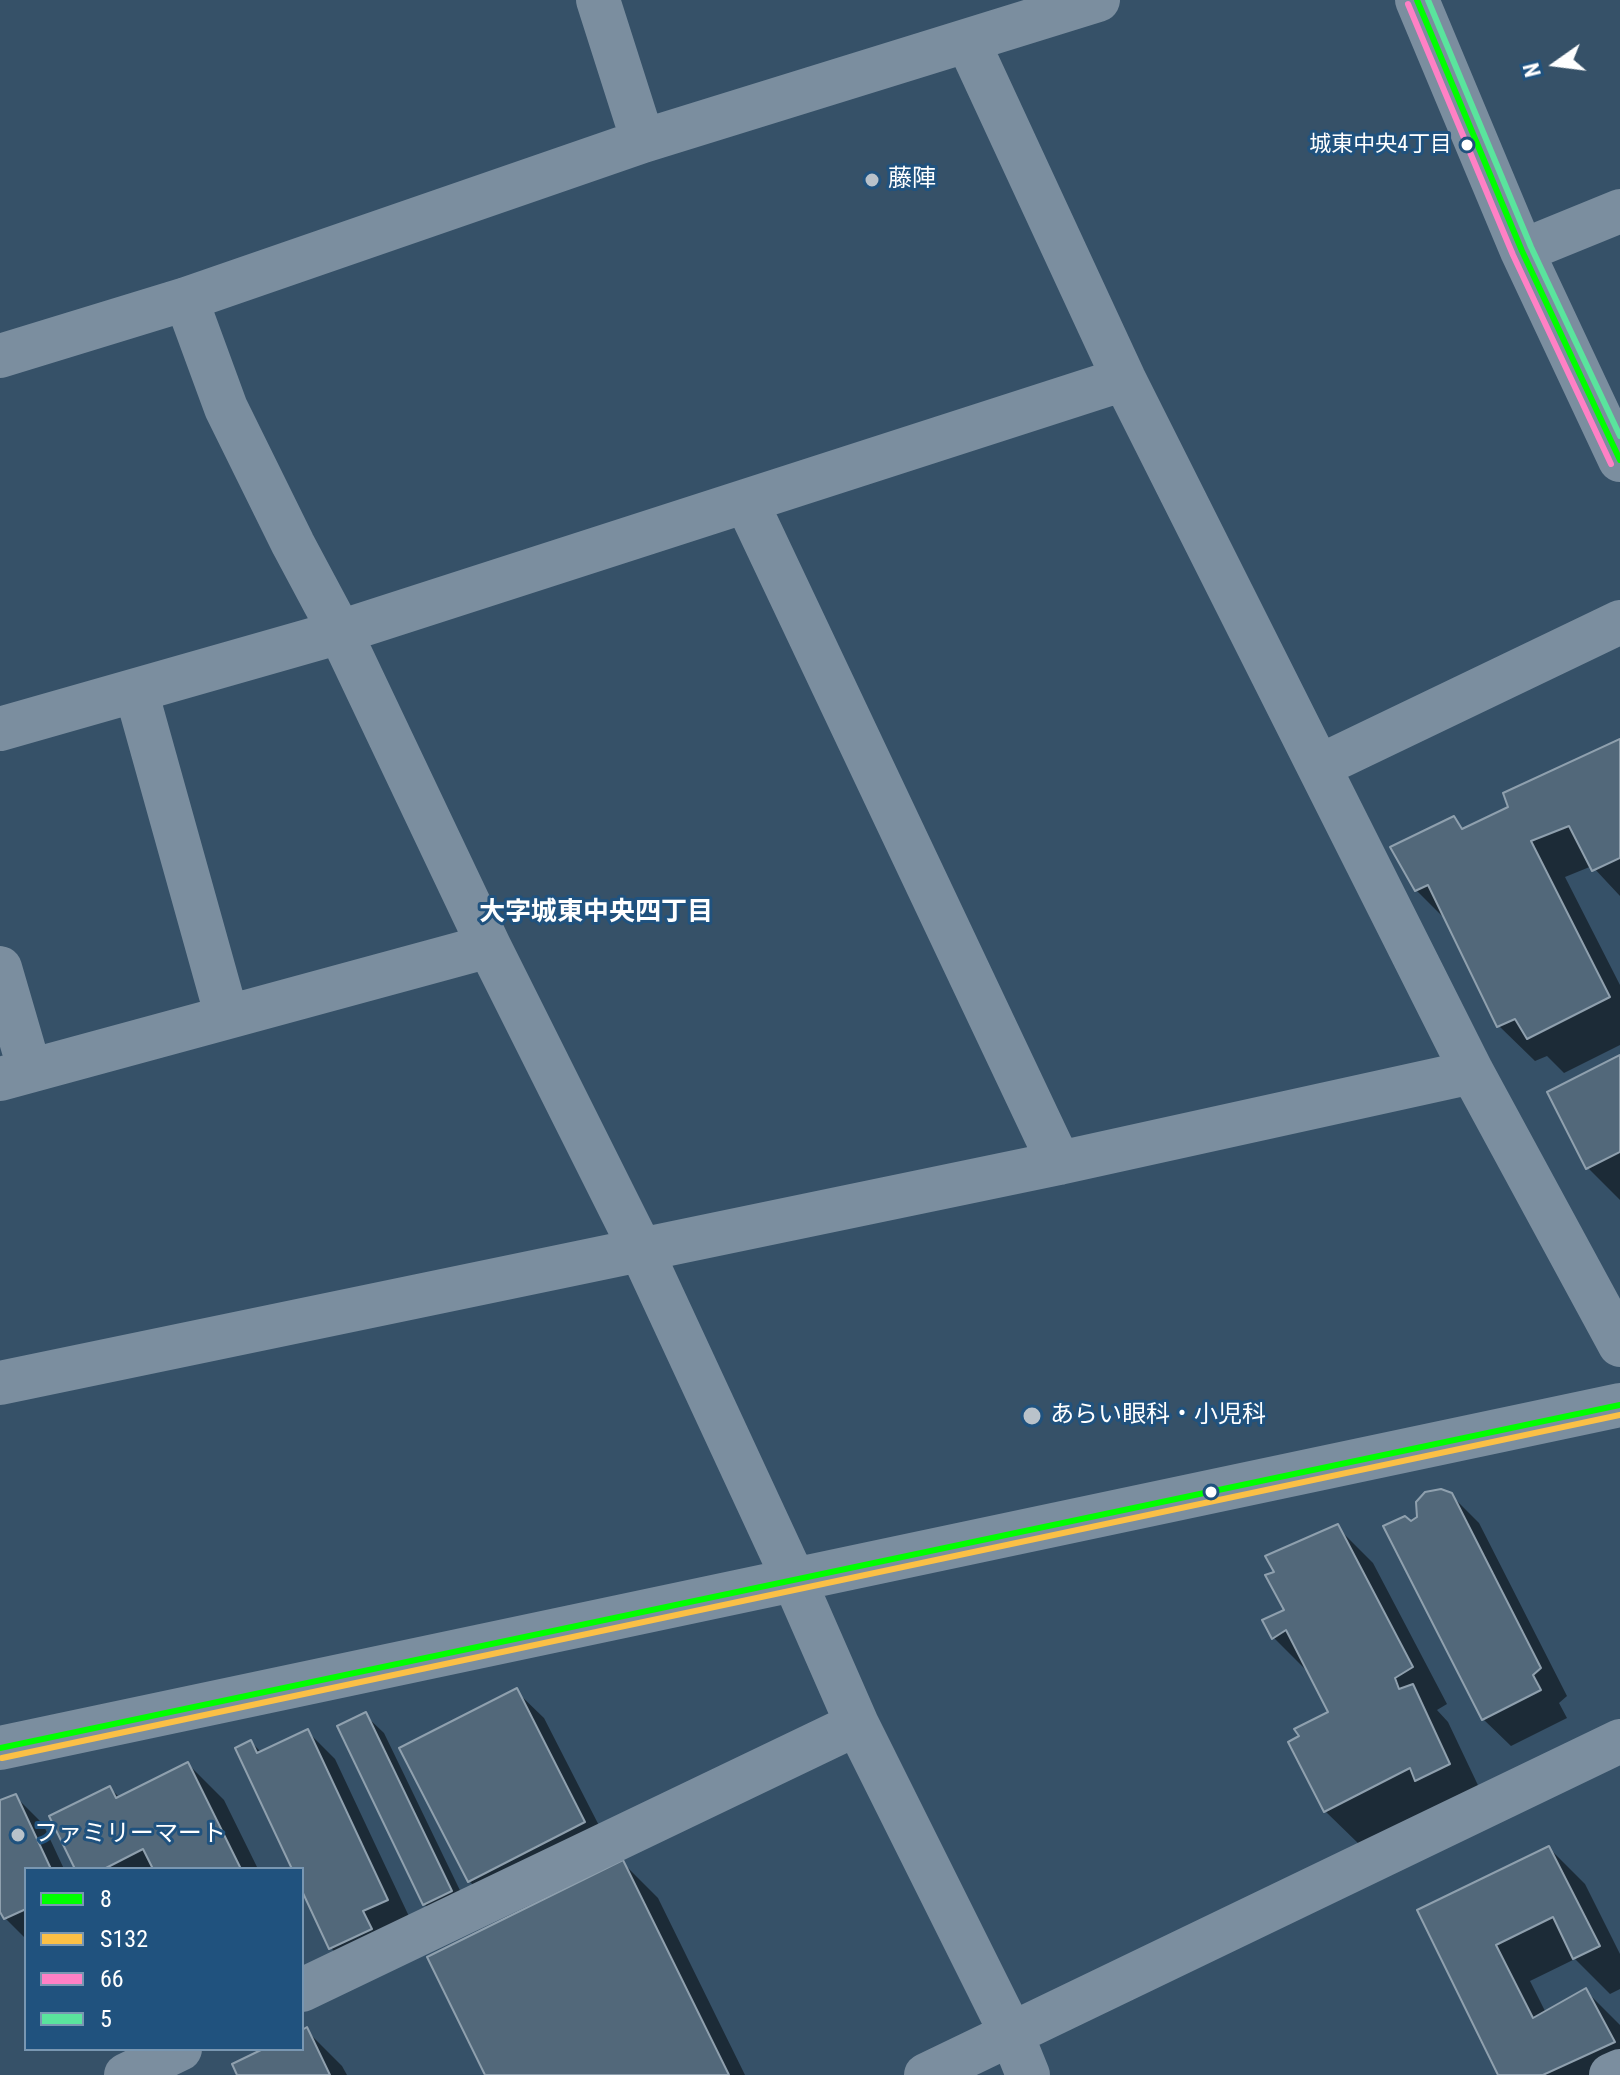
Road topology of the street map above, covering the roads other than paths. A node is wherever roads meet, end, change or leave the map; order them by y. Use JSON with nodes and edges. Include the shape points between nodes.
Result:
{"nodes":[{"id":1,"x":598,"y":0,"type":"edge"},
{"id":2,"x":1098,"y":0,"type":"edge"},
{"id":3,"x":1417,"y":0,"type":"edge"},
{"id":4,"x":968,"y":42,"type":"junction"},
{"id":5,"x":643,"y":141,"type":"junction"},
{"id":6,"x":1620,"y":211,"type":"edge"},
{"id":7,"x":1522,"y":251,"type":"junction"},
{"id":8,"x":186,"y":299,"type":"junction"},
{"id":9,"x":0,"y":356,"type":"edge"},
{"id":10,"x":1124,"y":379,"type":"junction"},
{"id":11,"x":1620,"y":460,"type":"edge"},
{"id":12,"x":746,"y":501,"type":"junction"},
{"id":13,"x":1620,"y":622,"type":"edge"},
{"id":14,"x":340,"y":632,"type":"junction"},
{"id":15,"x":136,"y":691,"type":"junction"},
{"id":16,"x":0,"y":729,"type":"edge"},
{"id":17,"x":1320,"y":766,"type":"junction"},
{"id":18,"x":489,"y":946,"type":"junction"},
{"id":19,"x":0,"y":968,"type":"edge"},
{"id":20,"x":227,"y":1017,"type":"junction"},
{"id":21,"x":1472,"y":1072,"type":"junction"},
{"id":22,"x":15,"y":1075,"type":"edge"},
{"id":23,"x":1059,"y":1163,"type":"junction"},
{"id":24,"x":641,"y":1250,"type":"junction"},
{"id":25,"x":1620,"y":1345,"type":"edge"},
{"id":26,"x":0,"y":1383,"type":"edge"},
{"id":27,"x":1620,"y":1405,"type":"edge"},
{"id":28,"x":794,"y":1580,"type":"junction"},
{"id":29,"x":857,"y":1724,"type":"junction"},
{"id":30,"x":1620,"y":1741,"type":"edge"},
{"id":31,"x":0,"y":1748,"type":"edge"},
{"id":32,"x":304,"y":1989,"type":"edge"},
{"id":33,"x":1011,"y":2033,"type":"junction"},
{"id":34,"x":176,"y":2051,"type":"edge"},
{"id":35,"x":1620,"y":2071,"type":"edge"},
{"id":36,"x":126,"y":2075,"type":"edge"},
{"id":37,"x":926,"y":2075,"type":"edge"},
{"id":38,"x":1028,"y":2075,"type":"edge"},
{"id":39,"x":1611,"y":2075,"type":"edge"}],
"edges":[{"from":1,"to":5,"type":"street"},
{"from":2,"to":4,"type":"street"},
{"from":3,"to":7,"type":"street"},
{"from":4,"to":5,"type":"street"},
{"from":4,"to":10,"type":"street"},
{"from":5,"to":8,"type":"street"},
{"from":6,"to":7,"type":"street"},
{"from":7,"to":11,"type":"street"},
{"from":8,"to":9,"type":"street"},
{"from":8,"to":14,"type":"street","via":[[226,408]]},
{"from":10,"to":12,"type":"street"},
{"from":10,"to":17,"type":"street"},
{"from":12,"to":14,"type":"street"},
{"from":12,"to":23,"type":"street"},
{"from":13,"to":17,"type":"street"},
{"from":14,"to":15,"type":"street"},
{"from":14,"to":18,"type":"street"},
{"from":15,"to":16,"type":"street"},
{"from":15,"to":20,"type":"street"},
{"from":17,"to":21,"type":"street"},
{"from":18,"to":20,"type":"street"},
{"from":18,"to":24,"type":"street"},
{"from":19,"to":22,"type":"street"},
{"from":20,"to":22,"type":"street"},
{"from":21,"to":23,"type":"street"},
{"from":21,"to":25,"type":"street"},
{"from":23,"to":24,"type":"street"},
{"from":24,"to":26,"type":"street"},
{"from":24,"to":28,"type":"street"},
{"from":27,"to":28,"type":"street"},
{"from":28,"to":29,"type":"street"},
{"from":28,"to":31,"type":"street"},
{"from":29,"to":32,"type":"street"},
{"from":29,"to":33,"type":"street"},
{"from":30,"to":33,"type":"street"},
{"from":33,"to":37,"type":"street"},
{"from":33,"to":38,"type":"street"},
{"from":34,"to":36,"type":"street"},
{"from":35,"to":39,"type":"street"}]}
